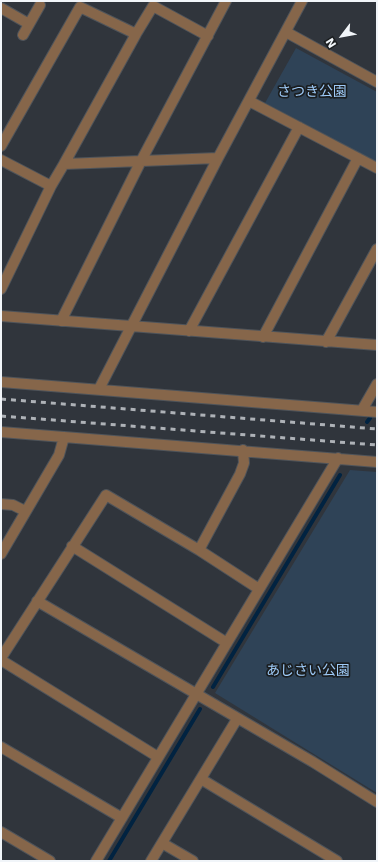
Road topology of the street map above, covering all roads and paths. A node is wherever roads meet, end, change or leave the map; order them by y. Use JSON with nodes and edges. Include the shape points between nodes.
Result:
{"nodes":[{"id":1,"x":226,"y":1,"type":"edge"},
{"id":2,"x":302,"y":1,"type":"edge"},
{"id":3,"x":40,"y":5,"type":"dead end"},
{"id":4,"x":1,"y":8,"type":"edge"},
{"id":5,"x":29,"y":24,"type":"junction"},
{"id":6,"x":286,"y":32,"type":"junction"},
{"id":7,"x":136,"y":34,"type":"junction"},
{"id":8,"x":23,"y":35,"type":"dead end"},
{"id":9,"x":208,"y":36,"type":"junction"},
{"id":10,"x":377,"y":82,"type":"edge"},
{"id":11,"x":249,"y":101,"type":"junction"},
{"id":12,"x":299,"y":127,"type":"junction"},
{"id":13,"x":1,"y":146,"type":"edge"},
{"id":14,"x":218,"y":158,"type":"junction"},
{"id":15,"x":358,"y":158,"type":"junction"},
{"id":16,"x":1,"y":160,"type":"edge"},
{"id":17,"x":140,"y":161,"type":"junction"},
{"id":18,"x":64,"y":164,"type":"junction"},
{"id":19,"x":377,"y":168,"type":"edge"},
{"id":20,"x":51,"y":186,"type":"junction"},
{"id":21,"x":377,"y":249,"type":"edge"},
{"id":22,"x":1,"y":289,"type":"edge"},
{"id":23,"x":1,"y":316,"type":"edge"},
{"id":24,"x":62,"y":321,"type":"junction"},
{"id":25,"x":131,"y":327,"type":"junction"},
{"id":26,"x":189,"y":331,"type":"junction"},
{"id":27,"x":263,"y":337,"type":"junction"},
{"id":28,"x":326,"y":342,"type":"junction"},
{"id":29,"x":377,"y":345,"type":"edge"},
{"id":30,"x":1,"y":382,"type":"edge"},
{"id":31,"x":377,"y":384,"type":"edge"},
{"id":32,"x":98,"y":389,"type":"junction"},
{"id":33,"x":362,"y":410,"type":"junction"},
{"id":34,"x":377,"y":412,"type":"edge"},
{"id":35,"x":1,"y":432,"type":"edge"},
{"id":36,"x":64,"y":437,"type":"junction"},
{"id":37,"x":243,"y":450,"type":"junction"},
{"id":38,"x":338,"y":458,"type":"junction"},
{"id":39,"x":377,"y":462,"type":"edge"},
{"id":40,"x":1,"y":504,"type":"edge"},
{"id":41,"x":26,"y":511,"type":"junction"},
{"id":42,"x":72,"y":546,"type":"junction"},
{"id":43,"x":199,"y":550,"type":"junction"},
{"id":44,"x":1,"y":554,"type":"edge"},
{"id":45,"x":259,"y":589,"type":"junction"},
{"id":46,"x":37,"y":601,"type":"junction"},
{"id":47,"x":227,"y":643,"type":"junction"},
{"id":48,"x":1,"y":659,"type":"edge"},
{"id":49,"x":196,"y":695,"type":"junction"},
{"id":50,"x":237,"y":719,"type":"junction"},
{"id":51,"x":1,"y":746,"type":"edge"},
{"id":52,"x":158,"y":757,"type":"junction"},
{"id":53,"x":201,"y":779,"type":"junction"},
{"id":54,"x":377,"y":802,"type":"edge"},
{"id":55,"x":122,"y":818,"type":"junction"},
{"id":56,"x":1,"y":832,"type":"edge"},
{"id":57,"x":162,"y":843,"type":"junction"},
{"id":58,"x":50,"y":861,"type":"edge"},
{"id":59,"x":96,"y":861,"type":"edge"},
{"id":60,"x":151,"y":861,"type":"edge"},
{"id":61,"x":193,"y":861,"type":"edge"},
{"id":62,"x":338,"y":861,"type":"edge"}],
"edges":[{"from":1,"to":9,"type":"street"},
{"from":2,"to":6,"type":"street"},
{"from":3,"to":5,"type":"street"},
{"from":4,"to":5,"type":"street"},
{"from":5,"to":8,"type":"street"},
{"from":6,"to":10,"type":"street"},
{"from":6,"to":11,"type":"street"},
{"from":7,"to":9,"type":"street","via":[[153,6]]},
{"from":7,"to":13,"type":"street","via":[[80,7]]},
{"from":7,"to":18,"type":"street"},
{"from":9,"to":17,"type":"street"},
{"from":11,"to":12,"type":"street"},
{"from":11,"to":14,"type":"street"},
{"from":12,"to":15,"type":"street"},
{"from":12,"to":26,"type":"street"},
{"from":14,"to":17,"type":"street"},
{"from":14,"to":25,"type":"street"},
{"from":15,"to":19,"type":"street"},
{"from":15,"to":27,"type":"street"},
{"from":16,"to":20,"type":"street"},
{"from":17,"to":18,"type":"street"},
{"from":17,"to":24,"type":"street"},
{"from":18,"to":20,"type":"street"},
{"from":20,"to":22,"type":"street"},
{"from":21,"to":28,"type":"street"},
{"from":23,"to":24,"type":"street"},
{"from":24,"to":25,"type":"street"},
{"from":25,"to":26,"type":"street"},
{"from":25,"to":32,"type":"street"},
{"from":26,"to":27,"type":"street"},
{"from":27,"to":28,"type":"street"},
{"from":28,"to":29,"type":"street"},
{"from":30,"to":32,"type":"street"},
{"from":31,"to":33,"type":"street"},
{"from":32,"to":33,"type":"street"},
{"from":33,"to":34,"type":"street"},
{"from":35,"to":36,"type":"street"},
{"from":36,"to":37,"type":"street"},
{"from":36,"to":41,"type":"street","via":[[59,455]]},
{"from":37,"to":38,"type":"street"},
{"from":37,"to":43,"type":"street","via":[[244,463],[240,474]]},
{"from":38,"to":39,"type":"street"},
{"from":38,"to":45,"type":"street"},
{"from":40,"to":41,"type":"street","via":[[13,505]]},
{"from":41,"to":44,"type":"street"},
{"from":42,"to":43,"type":"street","via":[[106,495]]},
{"from":42,"to":46,"type":"street"},
{"from":42,"to":47,"type":"street"},
{"from":43,"to":45,"type":"street"},
{"from":45,"to":47,"type":"street"},
{"from":46,"to":48,"type":"street"},
{"from":46,"to":49,"type":"street"},
{"from":47,"to":49,"type":"street"},
{"from":48,"to":52,"type":"street"},
{"from":49,"to":50,"type":"street"},
{"from":49,"to":52,"type":"street"},
{"from":50,"to":53,"type":"street"},
{"from":50,"to":54,"type":"street"},
{"from":51,"to":55,"type":"street"},
{"from":52,"to":55,"type":"street"},
{"from":53,"to":57,"type":"street"},
{"from":53,"to":62,"type":"street"},
{"from":55,"to":59,"type":"street"},
{"from":56,"to":58,"type":"street"},
{"from":57,"to":60,"type":"street"},
{"from":57,"to":61,"type":"street"}]}
